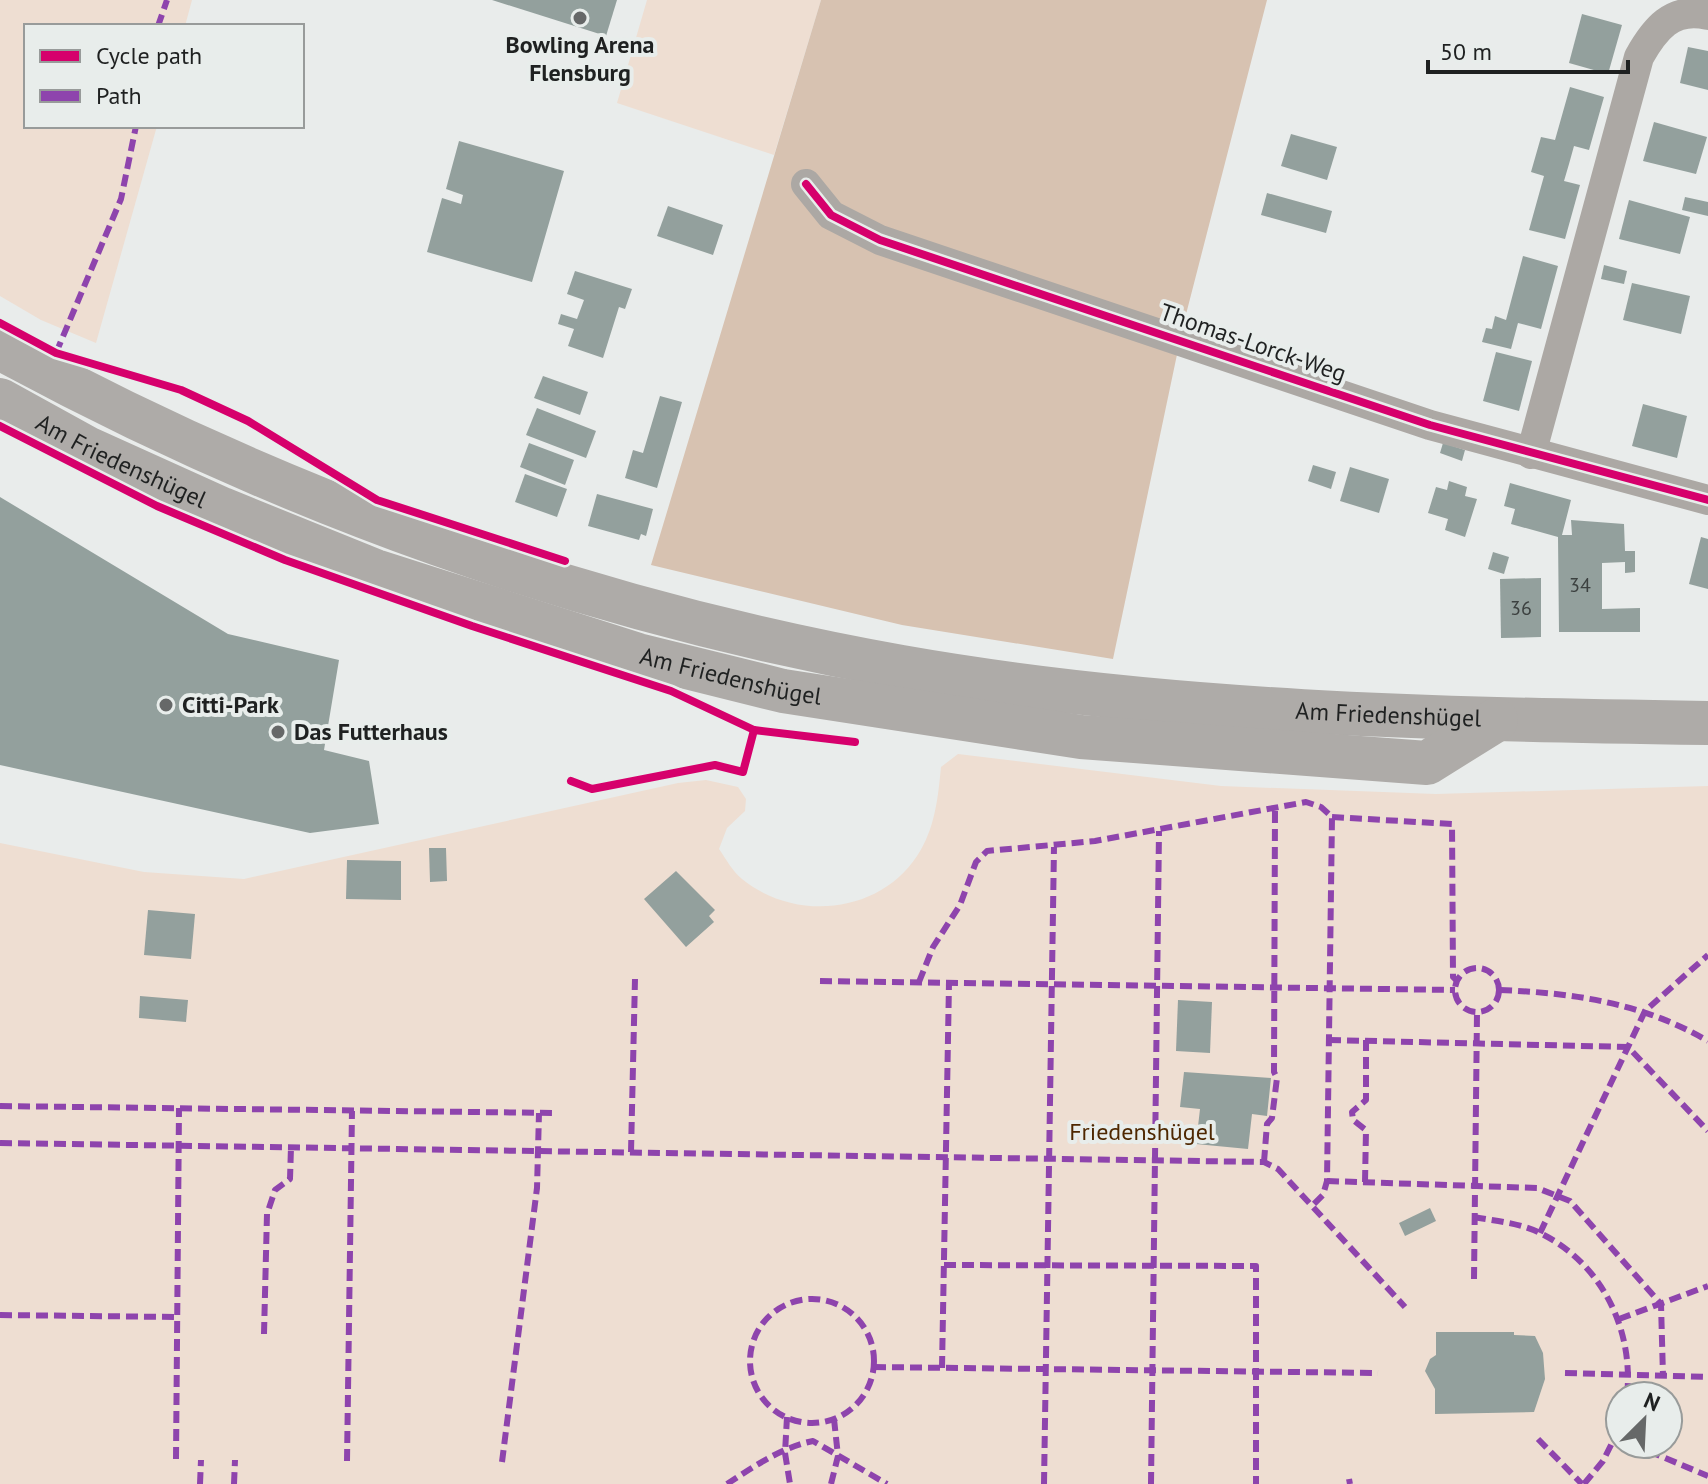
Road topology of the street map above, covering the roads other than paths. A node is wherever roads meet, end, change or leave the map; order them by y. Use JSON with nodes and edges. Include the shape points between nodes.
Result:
{"nodes":[{"id":1,"x":1708,"y":15,"type":"edge"},
{"id":2,"x":806,"y":184,"type":"dead end"},
{"id":3,"x":0,"y":348,"type":"edge"},
{"id":4,"x":0,"y":400,"type":"edge"},
{"id":5,"x":1531,"y":454,"type":"junction"},
{"id":6,"x":1708,"y":500,"type":"edge"},
{"id":7,"x":1496,"y":720,"type":"junction"},
{"id":8,"x":1708,"y":723,"type":"edge"}],
"edges":[{"from":1,"to":5,"type":"street","via":[[1672,16],[1653,31],[1639,57]]},
{"from":2,"to":5,"type":"street","name":"Thomas-Lorck-Weg","via":[[831,215],[880,240]]},
{"from":3,"to":7,"type":"main road","name":"Am Friedenshügel","via":[[152,427],[416,539],[749,635],[902,667],[1105,695],[1299,712]]},
{"from":4,"to":7,"type":"main road","name":"Am Friedenshügel","via":[[114,460],[375,571],[638,655],[783,691],[1081,737],[1427,763]]},
{"from":5,"to":6,"type":"street","name":"Thomas-Lorck-Weg"},
{"from":7,"to":8,"type":"main road","name":"Am Friedenshügel"}]}
